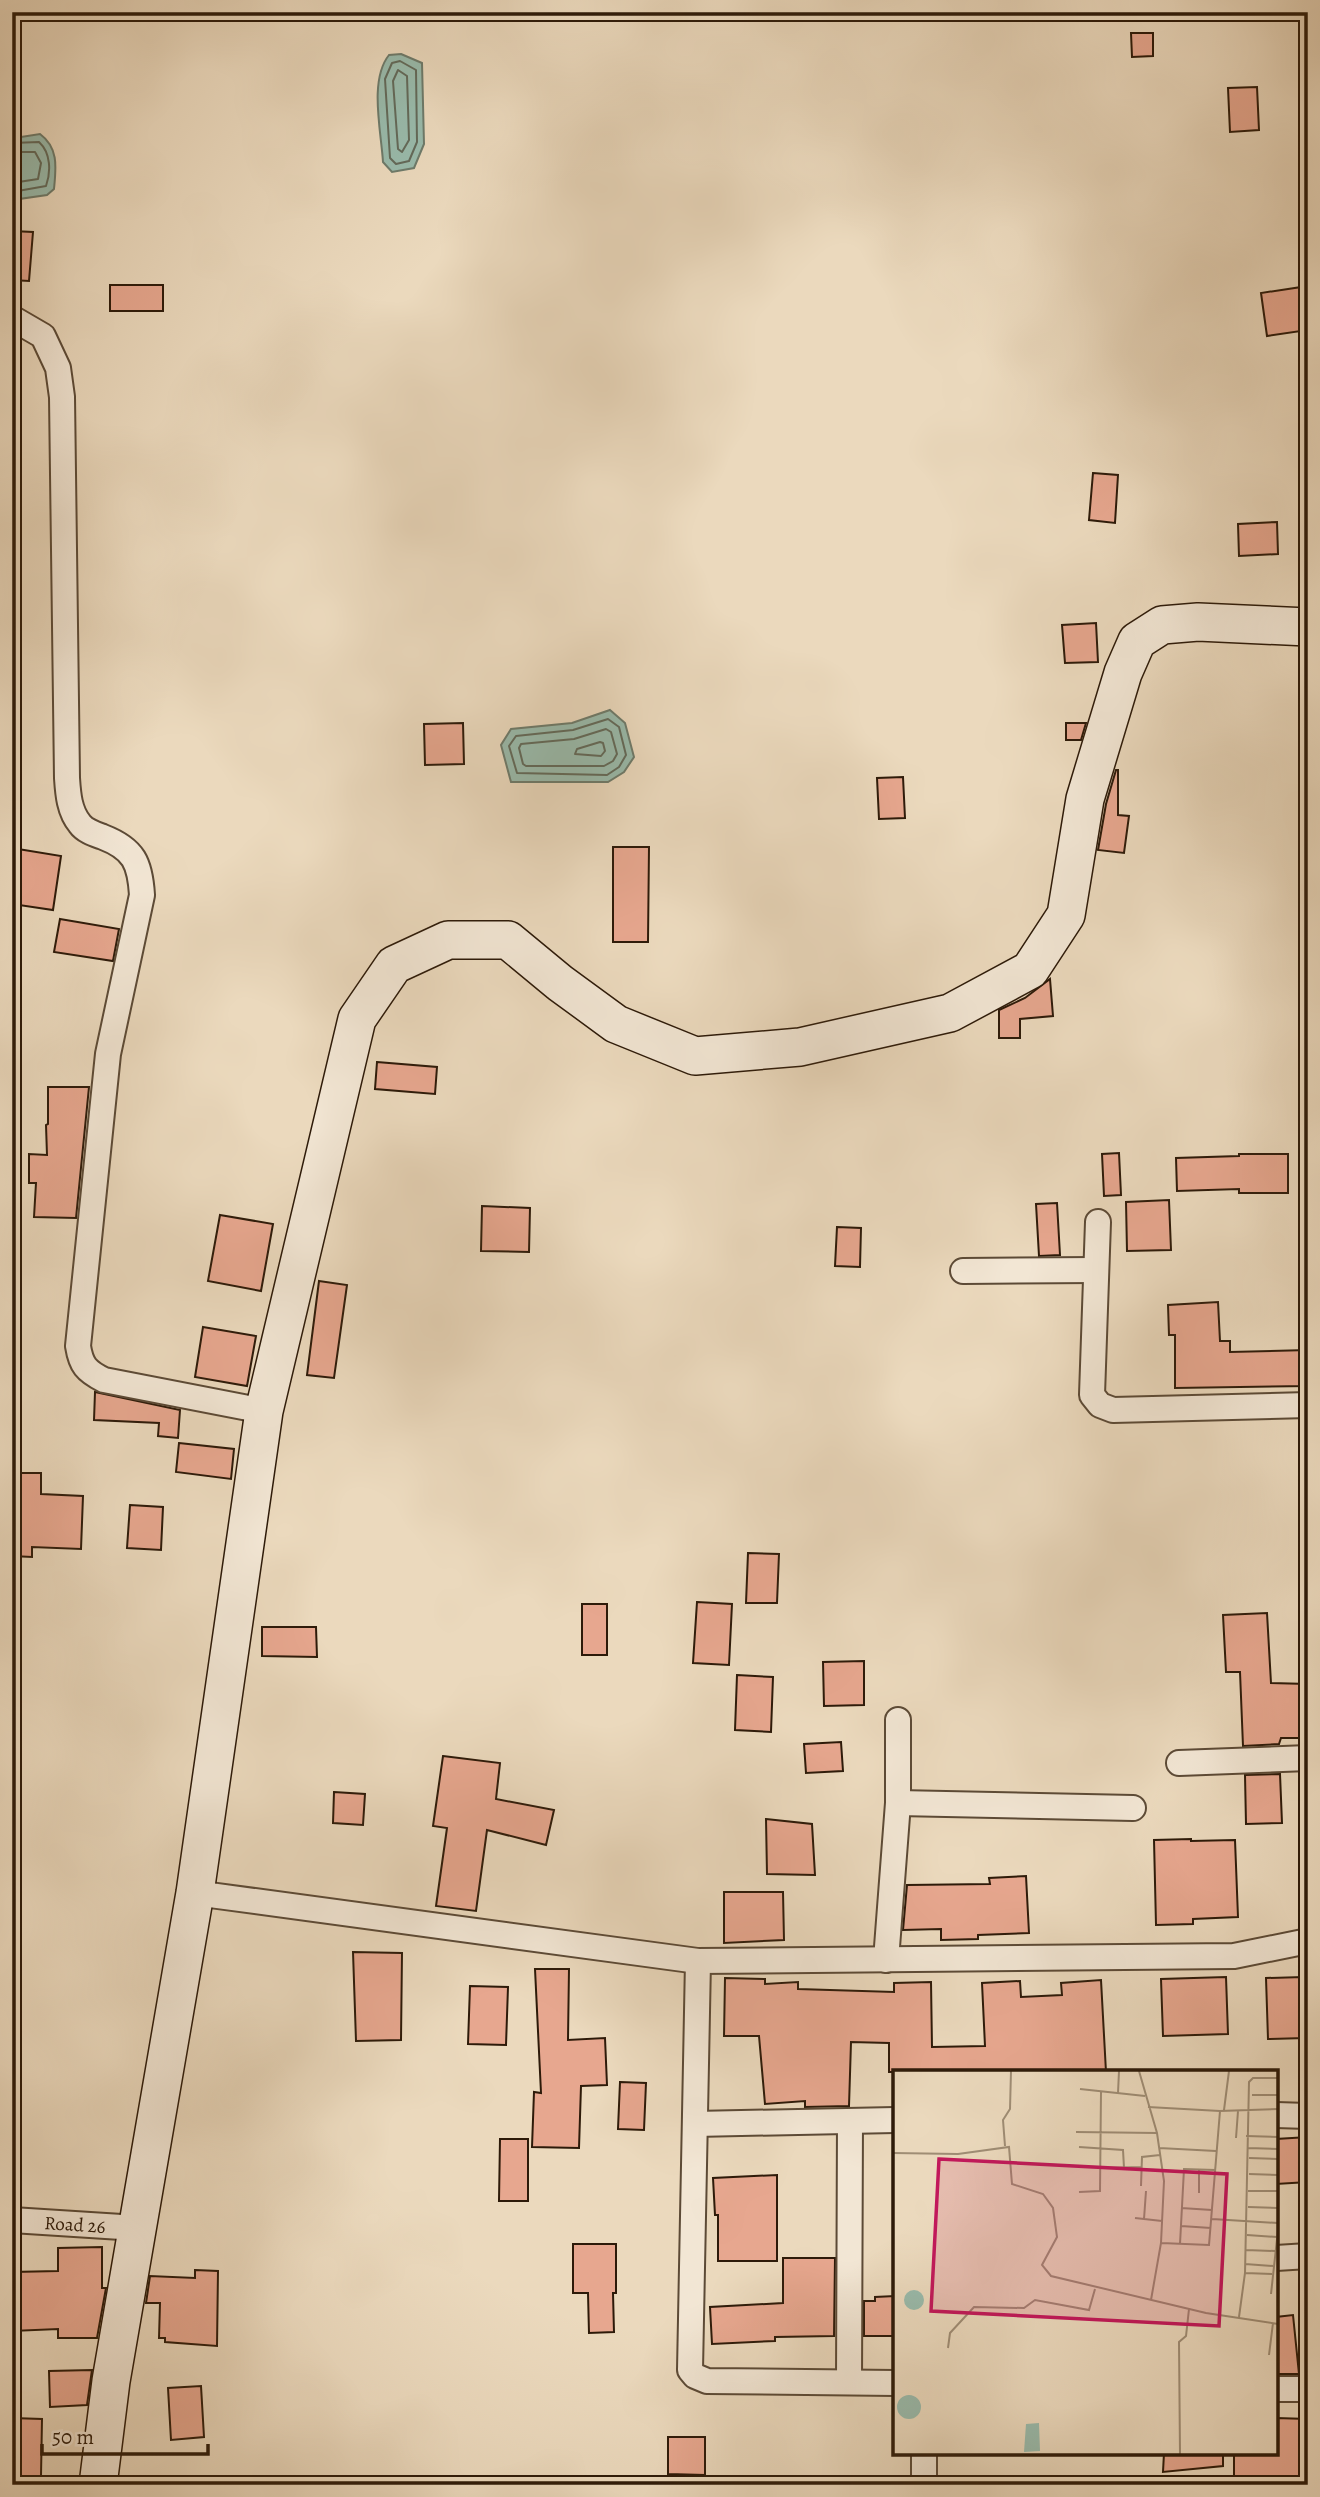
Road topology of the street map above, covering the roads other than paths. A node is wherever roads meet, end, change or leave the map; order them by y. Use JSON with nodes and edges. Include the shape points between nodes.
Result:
{"nodes":[{"id":1,"x":12,"y":318,"type":"edge"},
{"id":2,"x":1308,"y":627,"type":"edge"},
{"id":3,"x":1098,"y":1222,"type":"dead end"},
{"id":4,"x":1096,"y":1270,"type":"junction"},
{"id":5,"x":964,"y":1271,"type":"dead end"},
{"id":6,"x":1308,"y":1405,"type":"edge"},
{"id":7,"x":264,"y":1411,"type":"junction"},
{"id":8,"x":898,"y":1720,"type":"dead end"},
{"id":9,"x":1308,"y":1758,"type":"edge"},
{"id":10,"x":1179,"y":1763,"type":"dead end"},
{"id":11,"x":898,"y":1803,"type":"junction"},
{"id":12,"x":1133,"y":1808,"type":"dead end"},
{"id":13,"x":195,"y":1893,"type":"junction"},
{"id":14,"x":1308,"y":1941,"type":"edge"},
{"id":15,"x":886,"y":1960,"type":"junction"},
{"id":16,"x":698,"y":1961,"type":"junction"},
{"id":17,"x":1278,"y":2116,"type":"edge"},
{"id":18,"x":1308,"y":2116,"type":"edge"},
{"id":19,"x":893,"y":2120,"type":"edge"},
{"id":20,"x":850,"y":2121,"type":"junction"},
{"id":21,"x":695,"y":2124,"type":"junction"},
{"id":22,"x":12,"y":2220,"type":"edge"},
{"id":23,"x":137,"y":2228,"type":"junction"},
{"id":24,"x":1308,"y":2256,"type":"edge"},
{"id":25,"x":1278,"y":2258,"type":"edge"},
{"id":26,"x":849,"y":2382,"type":"junction"},
{"id":27,"x":893,"y":2383,"type":"edge"},
{"id":28,"x":1278,"y":2389,"type":"edge"},
{"id":29,"x":1308,"y":2389,"type":"edge"},
{"id":30,"x":924,"y":2455,"type":"edge"},
{"id":31,"x":97,"y":2485,"type":"edge"},
{"id":32,"x":924,"y":2485,"type":"edge"}],
"edges":[{"from":1,"to":7,"type":"street","via":[[43,336],[58,368],[62,397],[69,803],[79,824],[118,843],[134,856],[141,874],[142,895],[108,1054],[78,1346],[81,1363],[104,1380]]},
{"from":2,"to":7,"type":"main road","via":[[1198,622],[1162,625],[1137,641],[1085,799],[1066,915],[1030,970],[950,1013],[800,1047],[695,1056],[616,1024],[508,940],[448,940],[394,965],[357,1018]]},
{"from":3,"to":4,"type":"street"},
{"from":4,"to":5,"type":"street"},
{"from":4,"to":6,"type":"street","via":[[1092,1395],[1100,1405],[1113,1410]]},
{"from":7,"to":13,"type":"main road"},
{"from":8,"to":11,"type":"street"},
{"from":9,"to":10,"type":"street"},
{"from":11,"to":12,"type":"street"},
{"from":11,"to":15,"type":"street"},
{"from":13,"to":16,"type":"street"},
{"from":13,"to":23,"type":"main road"},
{"from":14,"to":15,"type":"street","via":[[1234,1956]]},
{"from":15,"to":16,"type":"street"},
{"from":16,"to":21,"type":"street"},
{"from":17,"to":18,"type":"street"},
{"from":19,"to":20,"type":"street"},
{"from":20,"to":21,"type":"street"},
{"from":20,"to":26,"type":"street"},
{"from":21,"to":26,"type":"street","via":[[690,2370],[707,2381]]},
{"from":22,"to":23,"type":"street","name":"Road 26"},
{"from":23,"to":31,"type":"main road"},
{"from":24,"to":25,"type":"street"},
{"from":26,"to":27,"type":"street"},
{"from":28,"to":29,"type":"street"},
{"from":30,"to":32,"type":"street"}]}
